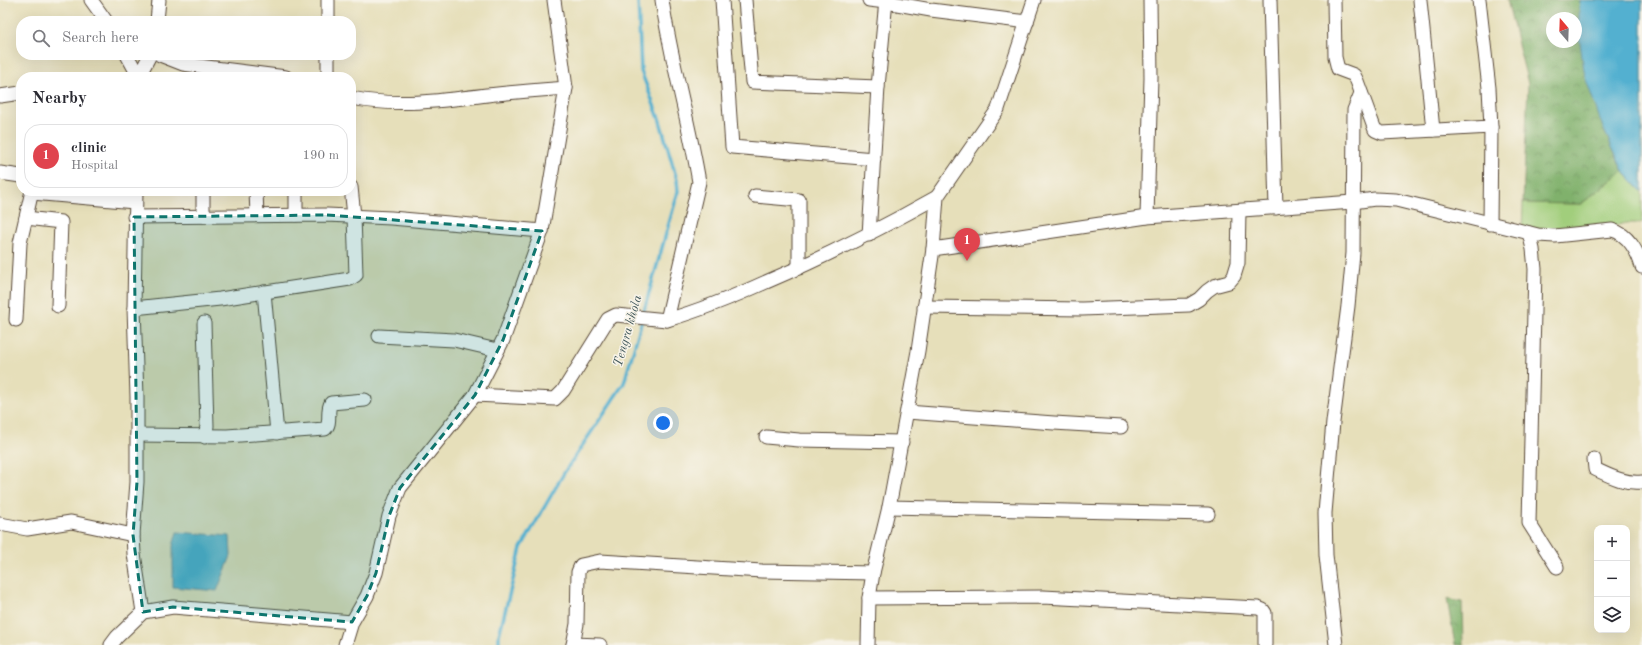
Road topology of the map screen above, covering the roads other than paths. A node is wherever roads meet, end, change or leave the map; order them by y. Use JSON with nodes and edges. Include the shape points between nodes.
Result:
{"nodes":[{"id":1,"x":91,"y":0,"type":"edge"},
{"id":2,"x":159,"y":0,"type":"edge"},
{"id":3,"x":328,"y":0,"type":"edge"},
{"id":4,"x":554,"y":0,"type":"edge"},
{"id":5,"x":662,"y":0,"type":"edge"},
{"id":6,"x":722,"y":0,"type":"edge"},
{"id":7,"x":745,"y":0,"type":"edge"},
{"id":8,"x":869,"y":0,"type":"edge"},
{"id":9,"x":1034,"y":0,"type":"edge"},
{"id":10,"x":1150,"y":0,"type":"edge"},
{"id":11,"x":1270,"y":0,"type":"edge"},
{"id":12,"x":1334,"y":0,"type":"edge"},
{"id":13,"x":1420,"y":0,"type":"edge"},
{"id":14,"x":1479,"y":0,"type":"edge"},
{"id":15,"x":886,"y":1,"type":"edge"},
{"id":16,"x":102,"y":16,"type":"edge"},
{"id":17,"x":157,"y":16,"type":"edge"},
{"id":18,"x":328,"y":16,"type":"edge"},
{"id":19,"x":1027,"y":22,"type":"junction"},
{"id":20,"x":130,"y":60,"type":"edge"},
{"id":21,"x":147,"y":60,"type":"edge"},
{"id":22,"x":172,"y":60,"type":"edge"},
{"id":23,"x":328,"y":60,"type":"edge"},
{"id":24,"x":136,"y":72,"type":"edge"},
{"id":25,"x":141,"y":72,"type":"edge"},
{"id":26,"x":246,"y":72,"type":"edge"},
{"id":27,"x":328,"y":72,"type":"edge"},
{"id":28,"x":878,"y":87,"type":"junction"},
{"id":29,"x":566,"y":88,"type":"junction"},
{"id":30,"x":1361,"y":93,"type":"junction"},
{"id":31,"x":16,"y":94,"type":"edge"},
{"id":32,"x":0,"y":96,"type":"edge"},
{"id":33,"x":356,"y":99,"type":"edge"},
{"id":34,"x":1491,"y":127,"type":"junction"},
{"id":35,"x":1433,"y":130,"type":"junction"},
{"id":36,"x":874,"y":159,"type":"junction"},
{"id":37,"x":0,"y":173,"type":"edge"},
{"id":38,"x":16,"y":175,"type":"edge"},
{"id":39,"x":31,"y":196,"type":"edge"},
{"id":40,"x":115,"y":196,"type":"edge"},
{"id":41,"x":203,"y":196,"type":"edge"},
{"id":42,"x":256,"y":196,"type":"edge"},
{"id":43,"x":296,"y":196,"type":"edge"},
{"id":44,"x":352,"y":196,"type":"edge"},
{"id":45,"x":755,"y":196,"type":"dead end"},
{"id":46,"x":136,"y":197,"type":"edge"},
{"id":47,"x":937,"y":198,"type":"junction"},
{"id":48,"x":1353,"y":202,"type":"junction"},
{"id":49,"x":1276,"y":208,"type":"junction"},
{"id":50,"x":1238,"y":211,"type":"junction"},
{"id":51,"x":296,"y":214,"type":"junction"},
{"id":52,"x":257,"y":215,"type":"junction"},
{"id":53,"x":203,"y":216,"type":"junction"},
{"id":54,"x":354,"y":216,"type":"junction"},
{"id":55,"x":134,"y":217,"type":"junction"},
{"id":56,"x":1146,"y":217,"type":"junction"},
{"id":57,"x":26,"y":218,"type":"junction"},
{"id":58,"x":1490,"y":224,"type":"junction"},
{"id":59,"x":542,"y":231,"type":"junction"},
{"id":60,"x":1529,"y":233,"type":"junction"},
{"id":61,"x":869,"y":235,"type":"junction"},
{"id":62,"x":933,"y":249,"type":"junction"},
{"id":63,"x":1642,"y":267,"type":"edge"},
{"id":64,"x":799,"y":268,"type":"junction"},
{"id":65,"x":264,"y":292,"type":"junction"},
{"id":66,"x":58,"y":306,"type":"dead end"},
{"id":67,"x":924,"y":307,"type":"junction"},
{"id":68,"x":134,"y":308,"type":"junction"},
{"id":69,"x":16,"y":320,"type":"dead end"},
{"id":70,"x":662,"y":320,"type":"junction"},
{"id":71,"x":204,"y":323,"type":"dead end"},
{"id":72,"x":378,"y":336,"type":"dead end"},
{"id":73,"x":497,"y":350,"type":"junction"},
{"id":74,"x":474,"y":395,"type":"junction"},
{"id":75,"x":365,"y":400,"type":"dead end"},
{"id":76,"x":907,"y":412,"type":"junction"},
{"id":77,"x":1121,"y":427,"type":"dead end"},
{"id":78,"x":277,"y":433,"type":"junction"},
{"id":79,"x":137,"y":435,"type":"junction"},
{"id":80,"x":205,"y":436,"type":"junction"},
{"id":81,"x":766,"y":437,"type":"dead end"},
{"id":82,"x":902,"y":442,"type":"junction"},
{"id":83,"x":1594,"y":459,"type":"dead end"},
{"id":84,"x":1642,"y":482,"type":"edge"},
{"id":85,"x":890,"y":508,"type":"junction"},
{"id":86,"x":1208,"y":514,"type":"dead end"},
{"id":87,"x":0,"y":524,"type":"edge"},
{"id":88,"x":133,"y":535,"type":"junction"},
{"id":89,"x":1557,"y":567,"type":"dead end"},
{"id":90,"x":873,"y":573,"type":"junction"},
{"id":91,"x":869,"y":598,"type":"junction"},
{"id":92,"x":143,"y":612,"type":"junction"},
{"id":93,"x":352,"y":622,"type":"junction"},
{"id":94,"x":573,"y":644,"type":"edge"},
{"id":95,"x":111,"y":645,"type":"edge"},
{"id":96,"x":345,"y":645,"type":"edge"},
{"id":97,"x":600,"y":645,"type":"edge"},
{"id":98,"x":868,"y":645,"type":"edge"},
{"id":99,"x":1265,"y":645,"type":"edge"},
{"id":100,"x":1336,"y":645,"type":"edge"}],
"edges":[{"from":1,"to":16,"type":"street"},
{"from":2,"to":17,"type":"street"},
{"from":3,"to":18,"type":"street"},
{"from":4,"to":29,"type":"street"},
{"from":5,"to":70,"type":"street","via":[[671,56],[699,182]]},
{"from":6,"to":36,"type":"street","via":[[732,147]]},
{"from":7,"to":28,"type":"street","via":[[752,82]]},
{"from":8,"to":15,"type":"street"},
{"from":9,"to":19,"type":"street"},
{"from":10,"to":56,"type":"street","via":[[1151,78]]},
{"from":11,"to":49,"type":"street"},
{"from":12,"to":30,"type":"street","via":[[1335,57],[1338,68],[1354,75]]},
{"from":13,"to":35,"type":"street"},
{"from":14,"to":34,"type":"street"},
{"from":15,"to":19,"type":"street","via":[[931,10]]},
{"from":15,"to":28,"type":"street"},
{"from":19,"to":47,"type":"street","via":[[998,109]]},
{"from":20,"to":24,"type":"street"},
{"from":21,"to":25,"type":"street"},
{"from":22,"to":26,"type":"street","via":[[182,64]]},
{"from":23,"to":27,"type":"street"},
{"from":28,"to":36,"type":"street"},
{"from":29,"to":33,"type":"street","via":[[436,102],[389,104]]},
{"from":29,"to":59,"type":"street"},
{"from":30,"to":35,"type":"street","via":[[1375,130],[1382,133]]},
{"from":30,"to":48,"type":"street","via":[[1354,110]]},
{"from":31,"to":32,"type":"street"},
{"from":34,"to":35,"type":"street"},
{"from":34,"to":58,"type":"street"},
{"from":36,"to":61,"type":"street"},
{"from":37,"to":38,"type":"street"},
{"from":39,"to":57,"type":"street"},
{"from":40,"to":46,"type":"street"},
{"from":41,"to":53,"type":"street"},
{"from":42,"to":52,"type":"street"},
{"from":43,"to":51,"type":"street"},
{"from":44,"to":54,"type":"street"},
{"from":45,"to":64,"type":"street","via":[[799,200]]},
{"from":46,"to":55,"type":"street"},
{"from":47,"to":61,"type":"street"},
{"from":47,"to":62,"type":"street"},
{"from":48,"to":49,"type":"street"},
{"from":48,"to":58,"type":"street","via":[[1396,200]]},
{"from":48,"to":100,"type":"street","via":[[1353,252],[1348,306],[1324,513]]},
{"from":49,"to":50,"type":"street"},
{"from":50,"to":56,"type":"street"},
{"from":50,"to":67,"type":"street","via":[[1238,263],[1234,276],[1229,282],[1211,288],[1189,305],[1082,308]]},
{"from":51,"to":52,"type":"street"},
{"from":51,"to":54,"type":"street"},
{"from":52,"to":53,"type":"street"},
{"from":53,"to":55,"type":"street"},
{"from":54,"to":59,"type":"street"},
{"from":54,"to":65,"type":"street","via":[[356,275],[350,279]]},
{"from":55,"to":68,"type":"street"},
{"from":56,"to":62,"type":"street"},
{"from":57,"to":66,"type":"street","via":[[61,222]]},
{"from":57,"to":69,"type":"street","via":[[20,243]]},
{"from":58,"to":60,"type":"street"},
{"from":59,"to":73,"type":"street","via":[[503,340]]},
{"from":60,"to":63,"type":"street","via":[[1555,236],[1618,231],[1628,238]]},
{"from":60,"to":89,"type":"street","via":[[1535,269],[1530,523]]},
{"from":61,"to":64,"type":"street"},
{"from":62,"to":67,"type":"street"},
{"from":64,"to":70,"type":"street","via":[[693,312]]},
{"from":65,"to":68,"type":"street"},
{"from":65,"to":78,"type":"street"},
{"from":67,"to":76,"type":"street"},
{"from":68,"to":79,"type":"street"},
{"from":70,"to":74,"type":"street","via":[[616,315],[608,319],[563,391],[555,399]]},
{"from":71,"to":80,"type":"street","via":[[207,426]]},
{"from":72,"to":73,"type":"street","via":[[454,340]]},
{"from":73,"to":74,"type":"street"},
{"from":74,"to":93,"type":"street","via":[[400,488],[389,516],[376,573],[367,596]]},
{"from":75,"to":78,"type":"street","via":[[331,403],[325,429]]},
{"from":76,"to":77,"type":"street"},
{"from":76,"to":82,"type":"street"},
{"from":78,"to":80,"type":"street"},
{"from":79,"to":80,"type":"street"},
{"from":79,"to":88,"type":"street"},
{"from":81,"to":82,"type":"street"},
{"from":82,"to":85,"type":"street"},
{"from":83,"to":84,"type":"street","via":[[1595,469],[1617,479]]},
{"from":85,"to":86,"type":"street"},
{"from":85,"to":90,"type":"street"},
{"from":87,"to":88,"type":"street","via":[[27,529],[71,522]]},
{"from":88,"to":92,"type":"street"},
{"from":90,"to":91,"type":"street"},
{"from":90,"to":94,"type":"street","via":[[762,571],[600,561],[581,565],[578,572],[577,624]]},
{"from":91,"to":98,"type":"street"},
{"from":91,"to":99,"type":"street","via":[[1043,598],[1258,608],[1265,613]]},
{"from":92,"to":93,"type":"street","via":[[173,607]]},
{"from":92,"to":95,"type":"street"},
{"from":93,"to":96,"type":"street"},
{"from":94,"to":97,"type":"street"}]}
